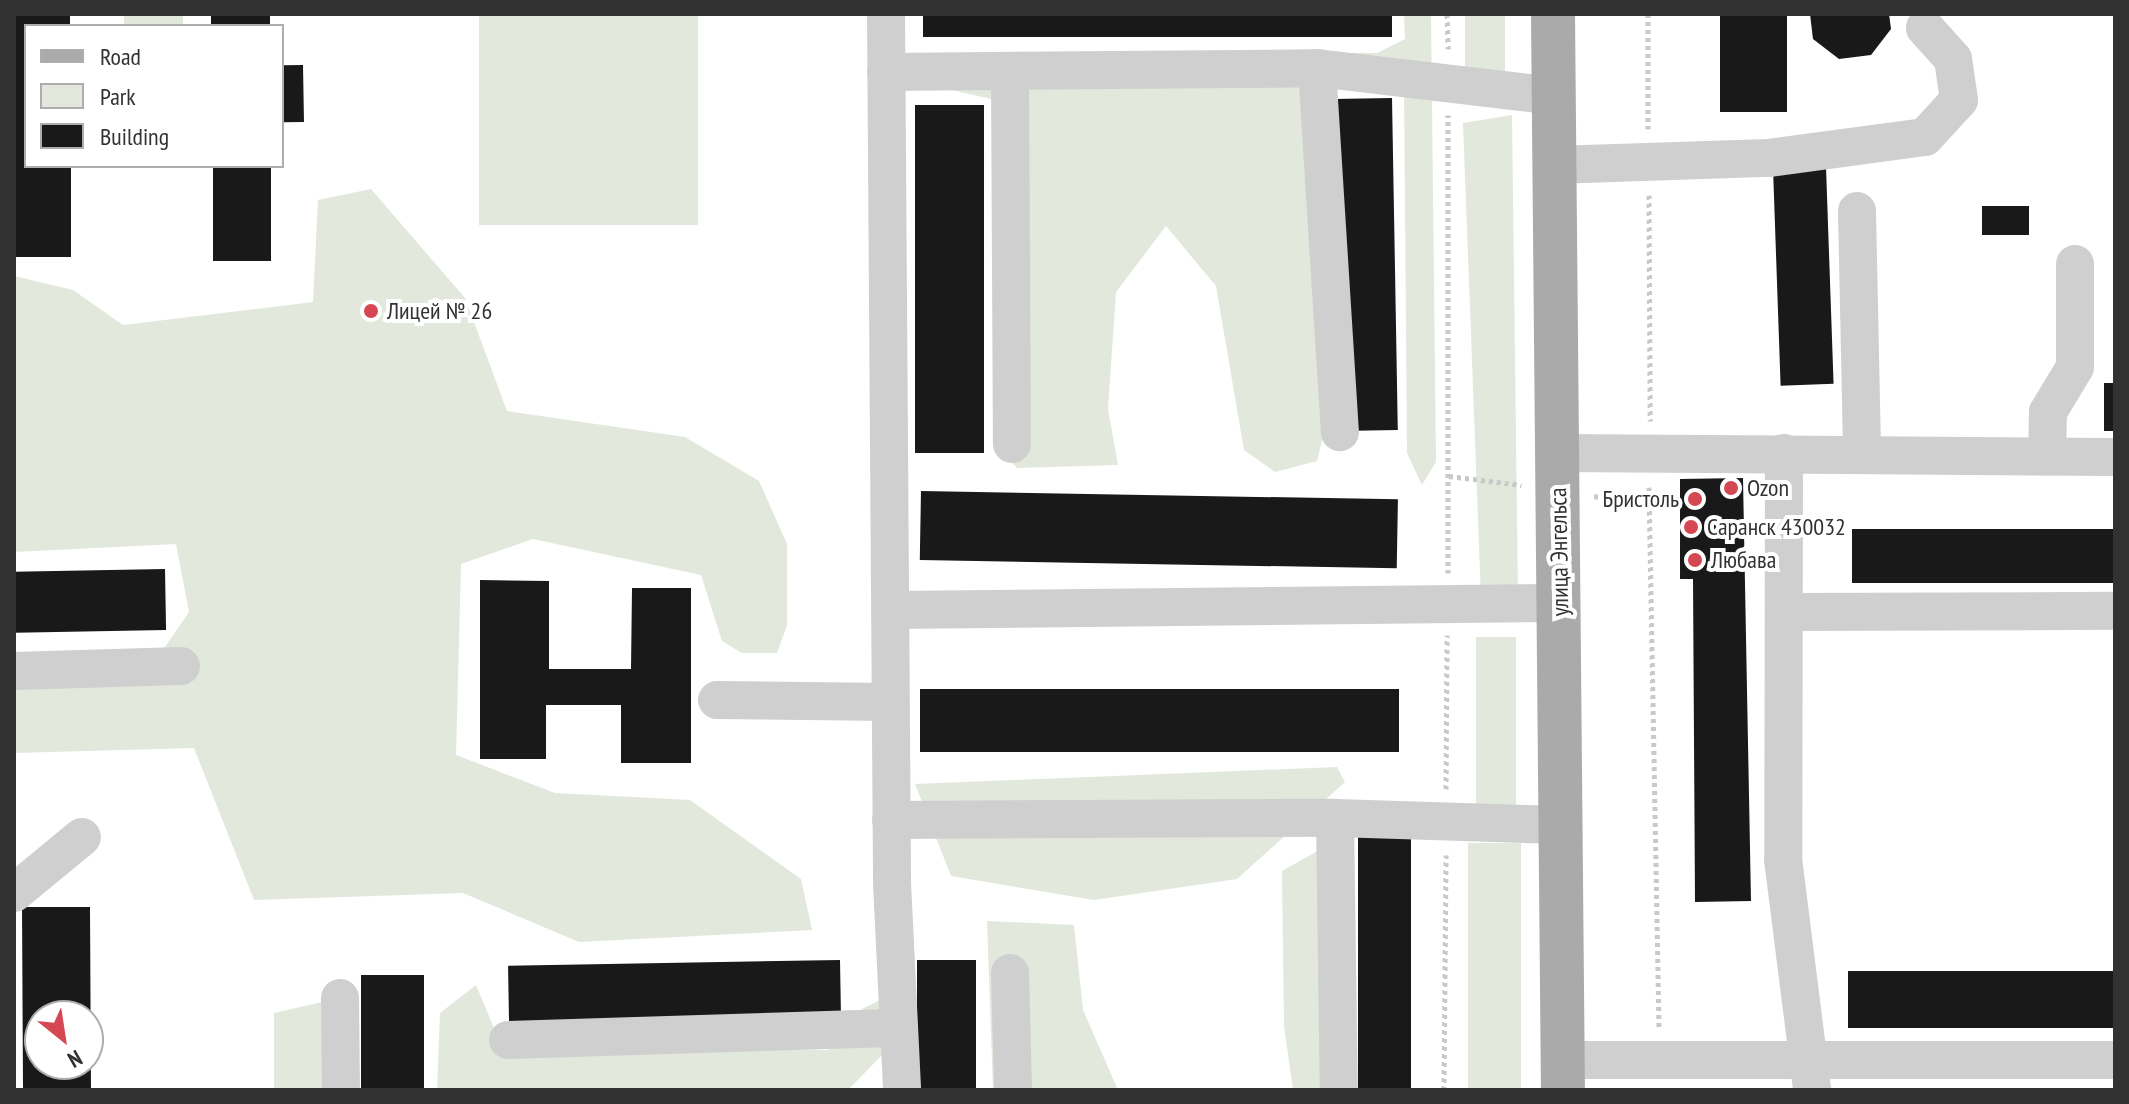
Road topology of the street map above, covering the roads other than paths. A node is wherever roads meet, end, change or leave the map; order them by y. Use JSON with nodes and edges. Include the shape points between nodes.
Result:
{"nodes":[{"id":1,"x":886,"y":14,"type":"edge"},
{"id":2,"x":1553,"y":14,"type":"edge"},
{"id":3,"x":1925,"y":28,"type":"dead end"},
{"id":4,"x":1317,"y":68,"type":"junction"},
{"id":5,"x":886,"y":72,"type":"junction"},
{"id":6,"x":1010,"y":76,"type":"junction"},
{"id":7,"x":1554,"y":96,"type":"junction"},
{"id":8,"x":1554,"y":165,"type":"junction"},
{"id":9,"x":1857,"y":211,"type":"dead end"},
{"id":10,"x":2075,"y":264,"type":"dead end"},
{"id":11,"x":1340,"y":432,"type":"dead end"},
{"id":12,"x":1012,"y":444,"type":"dead end"},
{"id":13,"x":1862,"y":452,"type":"junction"},
{"id":14,"x":1557,"y":453,"type":"junction"},
{"id":15,"x":1784,"y":453,"type":"junction"},
{"id":16,"x":2047,"y":456,"type":"junction"},
{"id":17,"x":2115,"y":457,"type":"edge"},
{"id":18,"x":1559,"y":603,"type":"junction"},
{"id":19,"x":890,"y":610,"type":"junction"},
{"id":20,"x":2115,"y":611,"type":"edge"},
{"id":21,"x":1784,"y":612,"type":"junction"},
{"id":22,"x":181,"y":666,"type":"dead end"},
{"id":23,"x":14,"y":671,"type":"edge"},
{"id":24,"x":717,"y":700,"type":"dead end"},
{"id":25,"x":890,"y":702,"type":"junction"},
{"id":26,"x":1335,"y":818,"type":"junction"},
{"id":27,"x":891,"y":820,"type":"junction"},
{"id":28,"x":1561,"y":825,"type":"junction"},
{"id":29,"x":82,"y":837,"type":"dead end"},
{"id":30,"x":14,"y":893,"type":"edge"},
{"id":31,"x":1010,"y":973,"type":"dead end"},
{"id":32,"x":340,"y":998,"type":"dead end"},
{"id":33,"x":899,"y":1028,"type":"junction"},
{"id":34,"x":508,"y":1040,"type":"dead end"},
{"id":35,"x":2112,"y":1070,"type":"edge"},
{"id":36,"x":1563,"y":1075,"type":"edge"},
{"id":37,"x":1812,"y":1077,"type":"edge"},
{"id":38,"x":341,"y":1090,"type":"edge"},
{"id":39,"x":902,"y":1090,"type":"edge"},
{"id":40,"x":1013,"y":1090,"type":"edge"},
{"id":41,"x":1339,"y":1090,"type":"edge"}],
"edges":[{"from":1,"to":5,"type":"lane"},
{"from":2,"to":7,"type":"main road","name":"улица Энгельса"},
{"from":3,"to":8,"type":"lane","via":[[1953,59],[1959,100],[1925,137],[1769,158]]},
{"from":4,"to":6,"type":"lane"},
{"from":4,"to":7,"type":"lane","via":[[1448,79]]},
{"from":4,"to":11,"type":"lane"},
{"from":5,"to":6,"type":"lane"},
{"from":5,"to":19,"type":"lane"},
{"from":6,"to":12,"type":"lane"},
{"from":7,"to":8,"type":"main road","name":"улица Энгельса"},
{"from":8,"to":14,"type":"main road","name":"улица Энгельса"},
{"from":9,"to":13,"type":"lane"},
{"from":10,"to":16,"type":"lane","via":[[2075,367],[2048,412]]},
{"from":13,"to":15,"type":"lane"},
{"from":13,"to":16,"type":"lane"},
{"from":14,"to":15,"type":"lane"},
{"from":14,"to":18,"type":"main road","name":"улица Энгельса"},
{"from":15,"to":21,"type":"lane"},
{"from":16,"to":17,"type":"lane"},
{"from":18,"to":19,"type":"lane"},
{"from":18,"to":28,"type":"main road","name":"улица Энгельса"},
{"from":19,"to":25,"type":"lane"},
{"from":20,"to":21,"type":"lane"},
{"from":21,"to":37,"type":"lane","via":[[1783,859]]},
{"from":22,"to":23,"type":"lane"},
{"from":24,"to":25,"type":"lane"},
{"from":25,"to":27,"type":"lane"},
{"from":26,"to":27,"type":"lane"},
{"from":26,"to":28,"type":"lane"},
{"from":26,"to":41,"type":"lane"},
{"from":27,"to":33,"type":"lane"},
{"from":28,"to":36,"type":"main road","name":"улица Энгельса"},
{"from":29,"to":30,"type":"lane"},
{"from":31,"to":40,"type":"lane"},
{"from":32,"to":38,"type":"lane"},
{"from":33,"to":34,"type":"lane"},
{"from":33,"to":39,"type":"lane"},
{"from":35,"to":37,"type":"lane"},
{"from":36,"to":37,"type":"lane","via":[[1660,1060]]}]}
